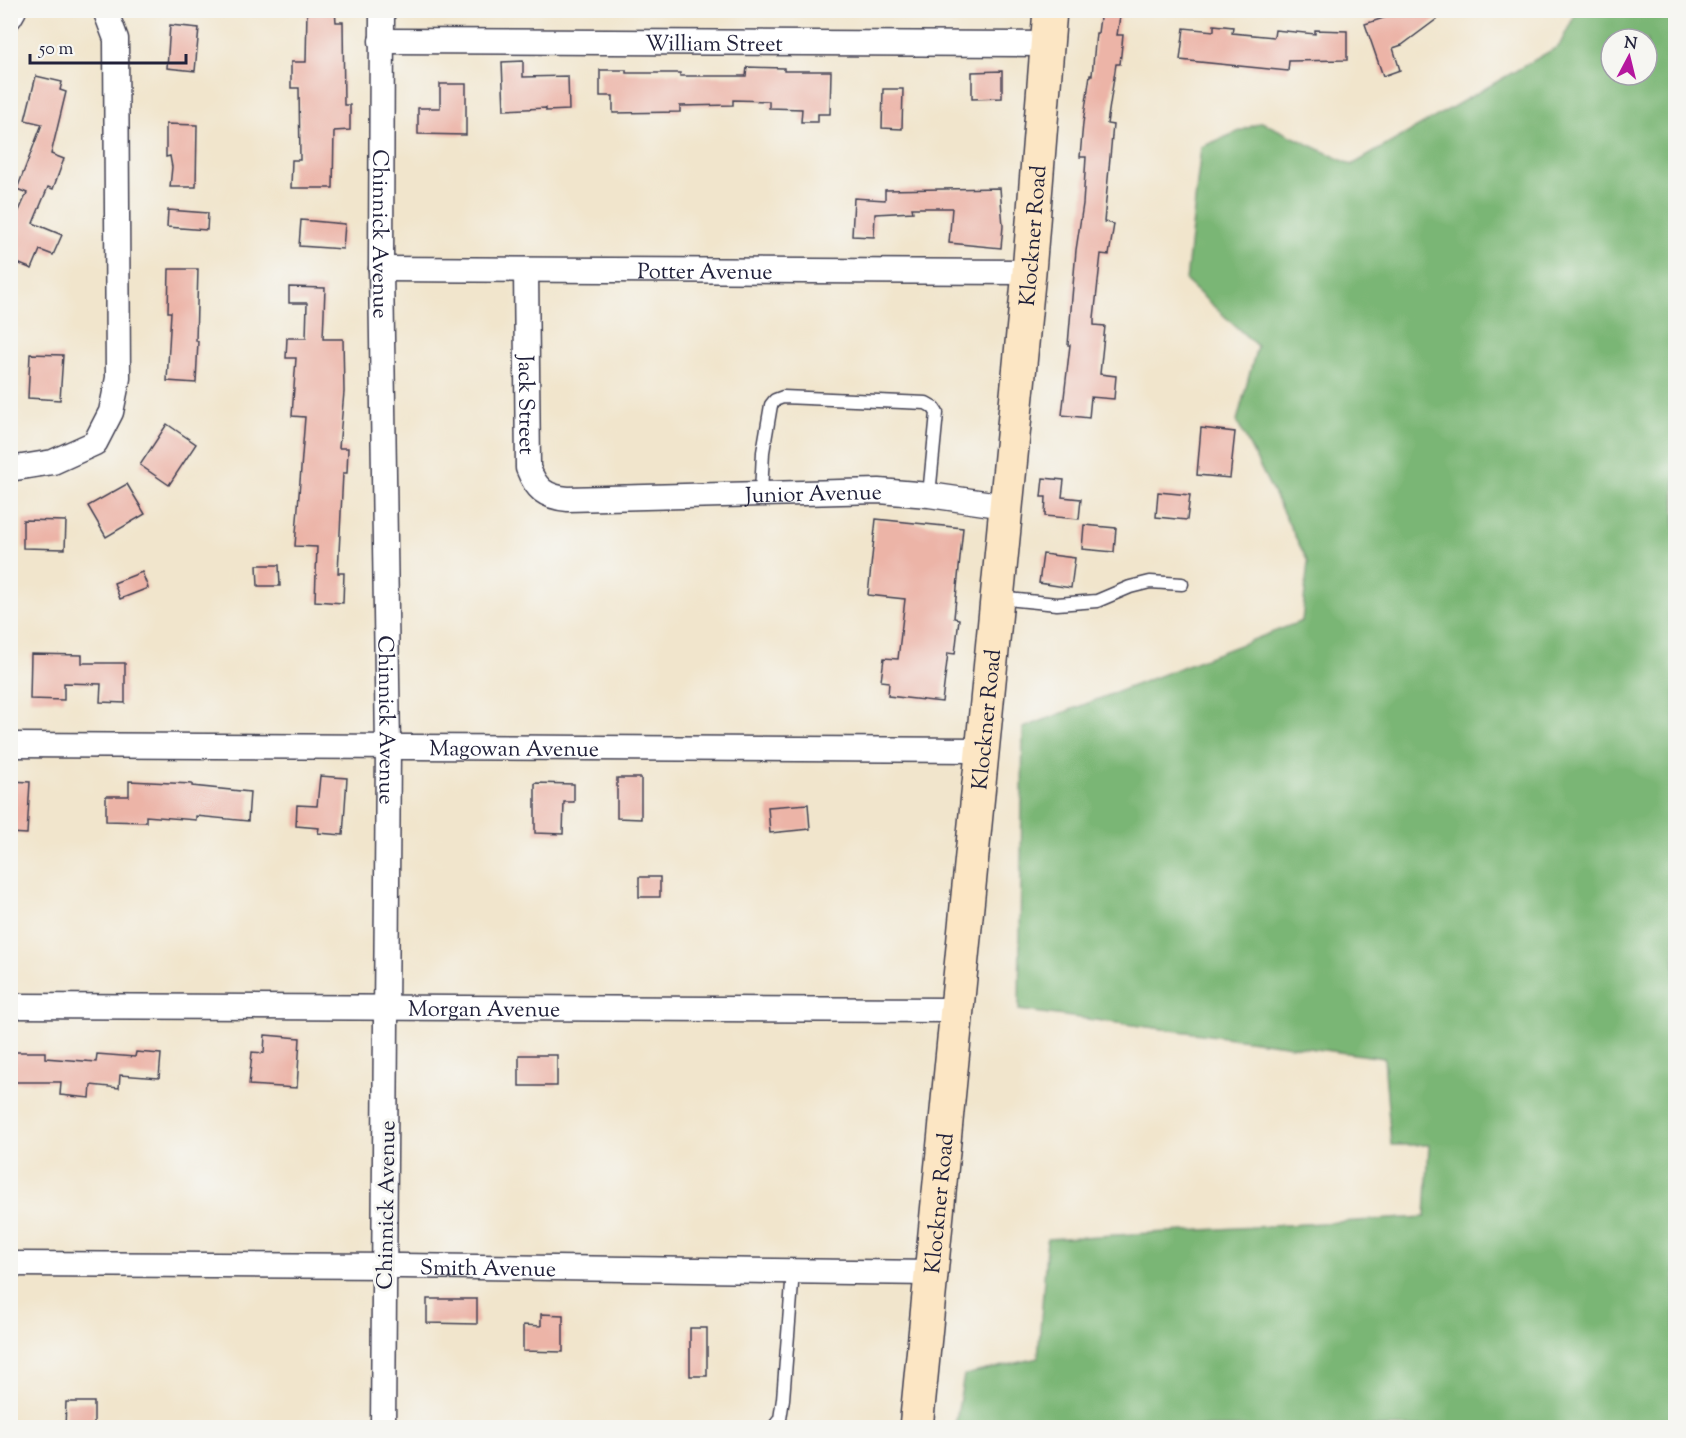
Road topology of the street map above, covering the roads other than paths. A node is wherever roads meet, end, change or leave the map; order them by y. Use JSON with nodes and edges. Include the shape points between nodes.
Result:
{"nodes":[{"id":1,"x":14,"y":10,"type":"edge"},
{"id":2,"x":105,"y":10,"type":"edge"},
{"id":3,"x":381,"y":10,"type":"edge"},
{"id":4,"x":1050,"y":10,"type":"edge"},
{"id":5,"x":10,"y":17,"type":"edge"},
{"id":6,"x":381,"y":41,"type":"junction"},
{"id":7,"x":1046,"y":44,"type":"junction"},
{"id":8,"x":381,"y":269,"type":"junction"},
{"id":9,"x":526,"y":270,"type":"junction"},
{"id":10,"x":1029,"y":272,"type":"junction"},
{"id":11,"x":10,"y":466,"type":"edge"},
{"id":12,"x":761,"y":494,"type":"junction"},
{"id":13,"x":929,"y":495,"type":"junction"},
{"id":14,"x":622,"y":498,"type":"joint"},
{"id":15,"x":1006,"y":506,"type":"junction"},
{"id":16,"x":1182,"y":584,"type":"dead end"},
{"id":17,"x":996,"y":598,"type":"junction"},
{"id":18,"x":10,"y":745,"type":"edge"},
{"id":19,"x":388,"y":747,"type":"junction"},
{"id":20,"x":981,"y":750,"type":"junction"},
{"id":21,"x":10,"y":1006,"type":"edge"},
{"id":22,"x":387,"y":1007,"type":"junction"},
{"id":23,"x":956,"y":1010,"type":"junction"},
{"id":24,"x":10,"y":1264,"type":"edge"},
{"id":25,"x":384,"y":1266,"type":"junction"},
{"id":26,"x":793,"y":1271,"type":"junction"},
{"id":27,"x":931,"y":1273,"type":"junction"},
{"id":28,"x":383,"y":1428,"type":"edge"},
{"id":29,"x":773,"y":1428,"type":"edge"},
{"id":30,"x":916,"y":1428,"type":"edge"}],
"edges":[{"from":1,"to":5,"type":"street"},
{"from":2,"to":11,"type":"street","via":[[116,39],[118,378],[111,412],[95,443],[53,462]]},
{"from":3,"to":6,"type":"street","name":"Chinnick Avenue"},
{"from":4,"to":7,"type":"main road","name":"Klockner Road"},
{"from":6,"to":7,"type":"street","name":"William Street"},
{"from":6,"to":8,"type":"street","name":"Chinnick Avenue"},
{"from":7,"to":10,"type":"main road","name":"Klockner Road"},
{"from":8,"to":9,"type":"street","name":"Potter Avenue"},
{"from":8,"to":19,"type":"street","name":"Chinnick Avenue"},
{"from":9,"to":10,"type":"street","name":"Potter Avenue"},
{"from":9,"to":14,"type":"street","name":"Jack Street","via":[[528,468],[533,481],[555,498]]},
{"from":10,"to":15,"type":"main road","name":"Klockner Road"},
{"from":12,"to":13,"type":"street","name":"Junior Avenue","via":[[879,491]]},
{"from":12,"to":13,"type":"lane","via":[[771,405],[783,397],[926,403],[933,407],[937,413]]},
{"from":12,"to":14,"type":"street","name":"Junior Avenue"},
{"from":13,"to":15,"type":"street","name":"Junior Avenue"},
{"from":15,"to":17,"type":"main road","name":"Klockner Road"},
{"from":16,"to":17,"type":"lane","via":[[1149,582],[1096,601],[1057,604]]},
{"from":17,"to":20,"type":"main road","name":"Klockner Road"},
{"from":18,"to":19,"type":"street","name":"Magowan Avenue"},
{"from":19,"to":20,"type":"street","name":"Magowan Avenue"},
{"from":19,"to":22,"type":"street","name":"Chinnick Avenue"},
{"from":20,"to":23,"type":"main road","name":"Klockner Road"},
{"from":21,"to":22,"type":"street","name":"Morgan Avenue"},
{"from":22,"to":23,"type":"street","name":"Morgan Avenue"},
{"from":22,"to":25,"type":"street","name":"Chinnick Avenue"},
{"from":23,"to":27,"type":"main road","name":"Klockner Road"},
{"from":24,"to":25,"type":"street","name":"Smith Avenue"},
{"from":25,"to":26,"type":"street","name":"Smith Avenue"},
{"from":25,"to":28,"type":"street","name":"Chinnick Avenue"},
{"from":26,"to":27,"type":"street","name":"Smith Avenue"},
{"from":26,"to":29,"type":"lane","via":[[783,1399],[780,1419]]},
{"from":27,"to":30,"type":"main road","name":"Klockner Road"}]}
